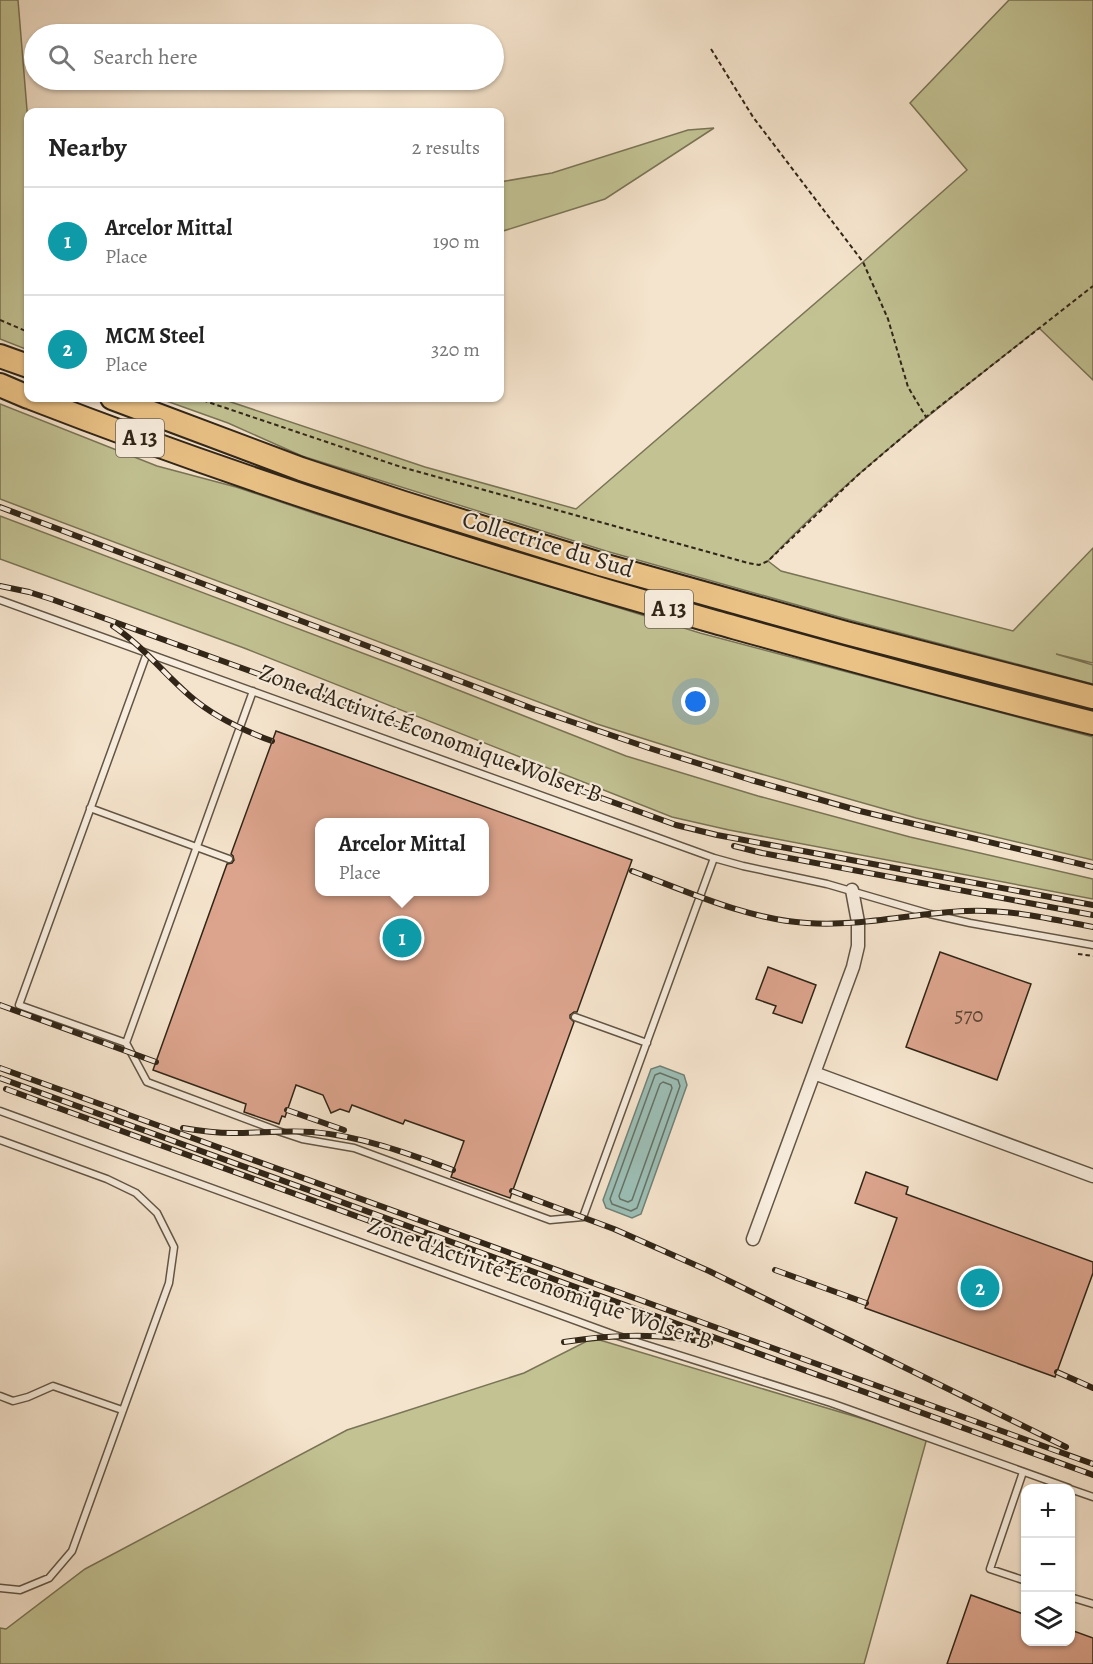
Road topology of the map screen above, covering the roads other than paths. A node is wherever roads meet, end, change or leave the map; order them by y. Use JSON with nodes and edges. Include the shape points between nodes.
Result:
{"nodes":[{"id":1,"x":0,"y":356,"type":"edge"},
{"id":2,"x":24,"y":365,"type":"edge"},
{"id":3,"x":0,"y":386,"type":"edge"},
{"id":4,"x":24,"y":395,"type":"edge"},
{"id":5,"x":43,"y":402,"type":"edge"},
{"id":6,"x":123,"y":402,"type":"edge"},
{"id":7,"x":0,"y":600,"type":"edge"},
{"id":8,"x":147,"y":652,"type":"junction"},
{"id":9,"x":253,"y":691,"type":"junction"},
{"id":10,"x":1093,"y":697,"type":"edge"},
{"id":11,"x":1093,"y":723,"type":"edge"},
{"id":12,"x":90,"y":808,"type":"junction"},
{"id":13,"x":197,"y":847,"type":"junction"},
{"id":14,"x":714,"y":858,"type":"junction"},
{"id":15,"x":229,"y":859,"type":"dead end"},
{"id":16,"x":852,"y":890,"type":"junction"},
{"id":17,"x":1093,"y":945,"type":"edge"},
{"id":18,"x":575,"y":1017,"type":"dead end"},
{"id":19,"x":126,"y":1043,"type":"junction"},
{"id":20,"x":647,"y":1043,"type":"junction"},
{"id":21,"x":814,"y":1073,"type":"junction"},
{"id":22,"x":0,"y":1111,"type":"edge"},
{"id":23,"x":0,"y":1140,"type":"edge"},
{"id":24,"x":1093,"y":1176,"type":"edge"},
{"id":25,"x":753,"y":1239,"type":"dead end"},
{"id":26,"x":0,"y":1396,"type":"edge"},
{"id":27,"x":122,"y":1410,"type":"junction"},
{"id":28,"x":1023,"y":1472,"type":"junction"},
{"id":29,"x":1056,"y":1484,"type":"edge"},
{"id":30,"x":1075,"y":1491,"type":"edge"},
{"id":31,"x":1093,"y":1497,"type":"edge"},
{"id":32,"x":1021,"y":1579,"type":"edge"},
{"id":33,"x":0,"y":1588,"type":"edge"},
{"id":34,"x":1075,"y":1598,"type":"edge"},
{"id":35,"x":1093,"y":1605,"type":"edge"}],
"edges":[{"from":1,"to":2,"type":"highway"},
{"from":3,"to":4,"type":"highway","name":"Collectrice du Sud","number":"A 13"},
{"from":5,"to":11,"type":"highway","name":"Collectrice du Sud","number":"A 13","via":[[250,478],[581,584],[849,660]]},
{"from":6,"to":10,"type":"highway","name":"Collectrice du Sud","number":"A 13","via":[[301,469],[603,565]]},
{"from":7,"to":8,"type":"lane","name":"Zone d'Activité Économique Wolser B"},
{"from":8,"to":9,"type":"lane","name":"Zone d'Activité Économique Wolser B"},
{"from":8,"to":12,"type":"lane"},
{"from":9,"to":13,"type":"lane"},
{"from":9,"to":14,"type":"lane","name":"Zone d'Activité Économique Wolser B"},
{"from":12,"to":13,"type":"lane"},
{"from":12,"to":19,"type":"lane","via":[[19,1005]]},
{"from":13,"to":15,"type":"lane"},
{"from":13,"to":19,"type":"lane"},
{"from":14,"to":16,"type":"lane","name":"Zone d'Activité Économique Wolser B"},
{"from":14,"to":20,"type":"lane"},
{"from":16,"to":17,"type":"lane","name":"Zone d'Activité Économique Wolser B","via":[[930,914]]},
{"from":16,"to":21,"type":"street","via":[[858,946]]},
{"from":18,"to":20,"type":"lane"},
{"from":19,"to":20,"type":"lane","via":[[147,1082],[302,1139],[354,1148],[550,1220],[583,1217]]},
{"from":21,"to":24,"type":"street"},
{"from":21,"to":25,"type":"street"},
{"from":22,"to":28,"type":"lane","name":"Zone d'Activité Économique Wolser B","via":[[615,1335],[831,1403]]},
{"from":23,"to":27,"type":"lane","via":[[136,1193],[156,1213],[174,1247],[169,1283]]},
{"from":26,"to":27,"type":"lane","via":[[13,1401],[53,1386]]},
{"from":27,"to":33,"type":"lane","via":[[72,1551],[50,1578],[20,1590]]},
{"from":28,"to":29,"type":"lane","name":"Zone d'Activité Économique Wolser B"},
{"from":28,"to":32,"type":"lane","via":[[990,1569]]},
{"from":30,"to":31,"type":"lane","name":"Zone d'Activité Économique Wolser B"},
{"from":34,"to":35,"type":"lane"}]}
